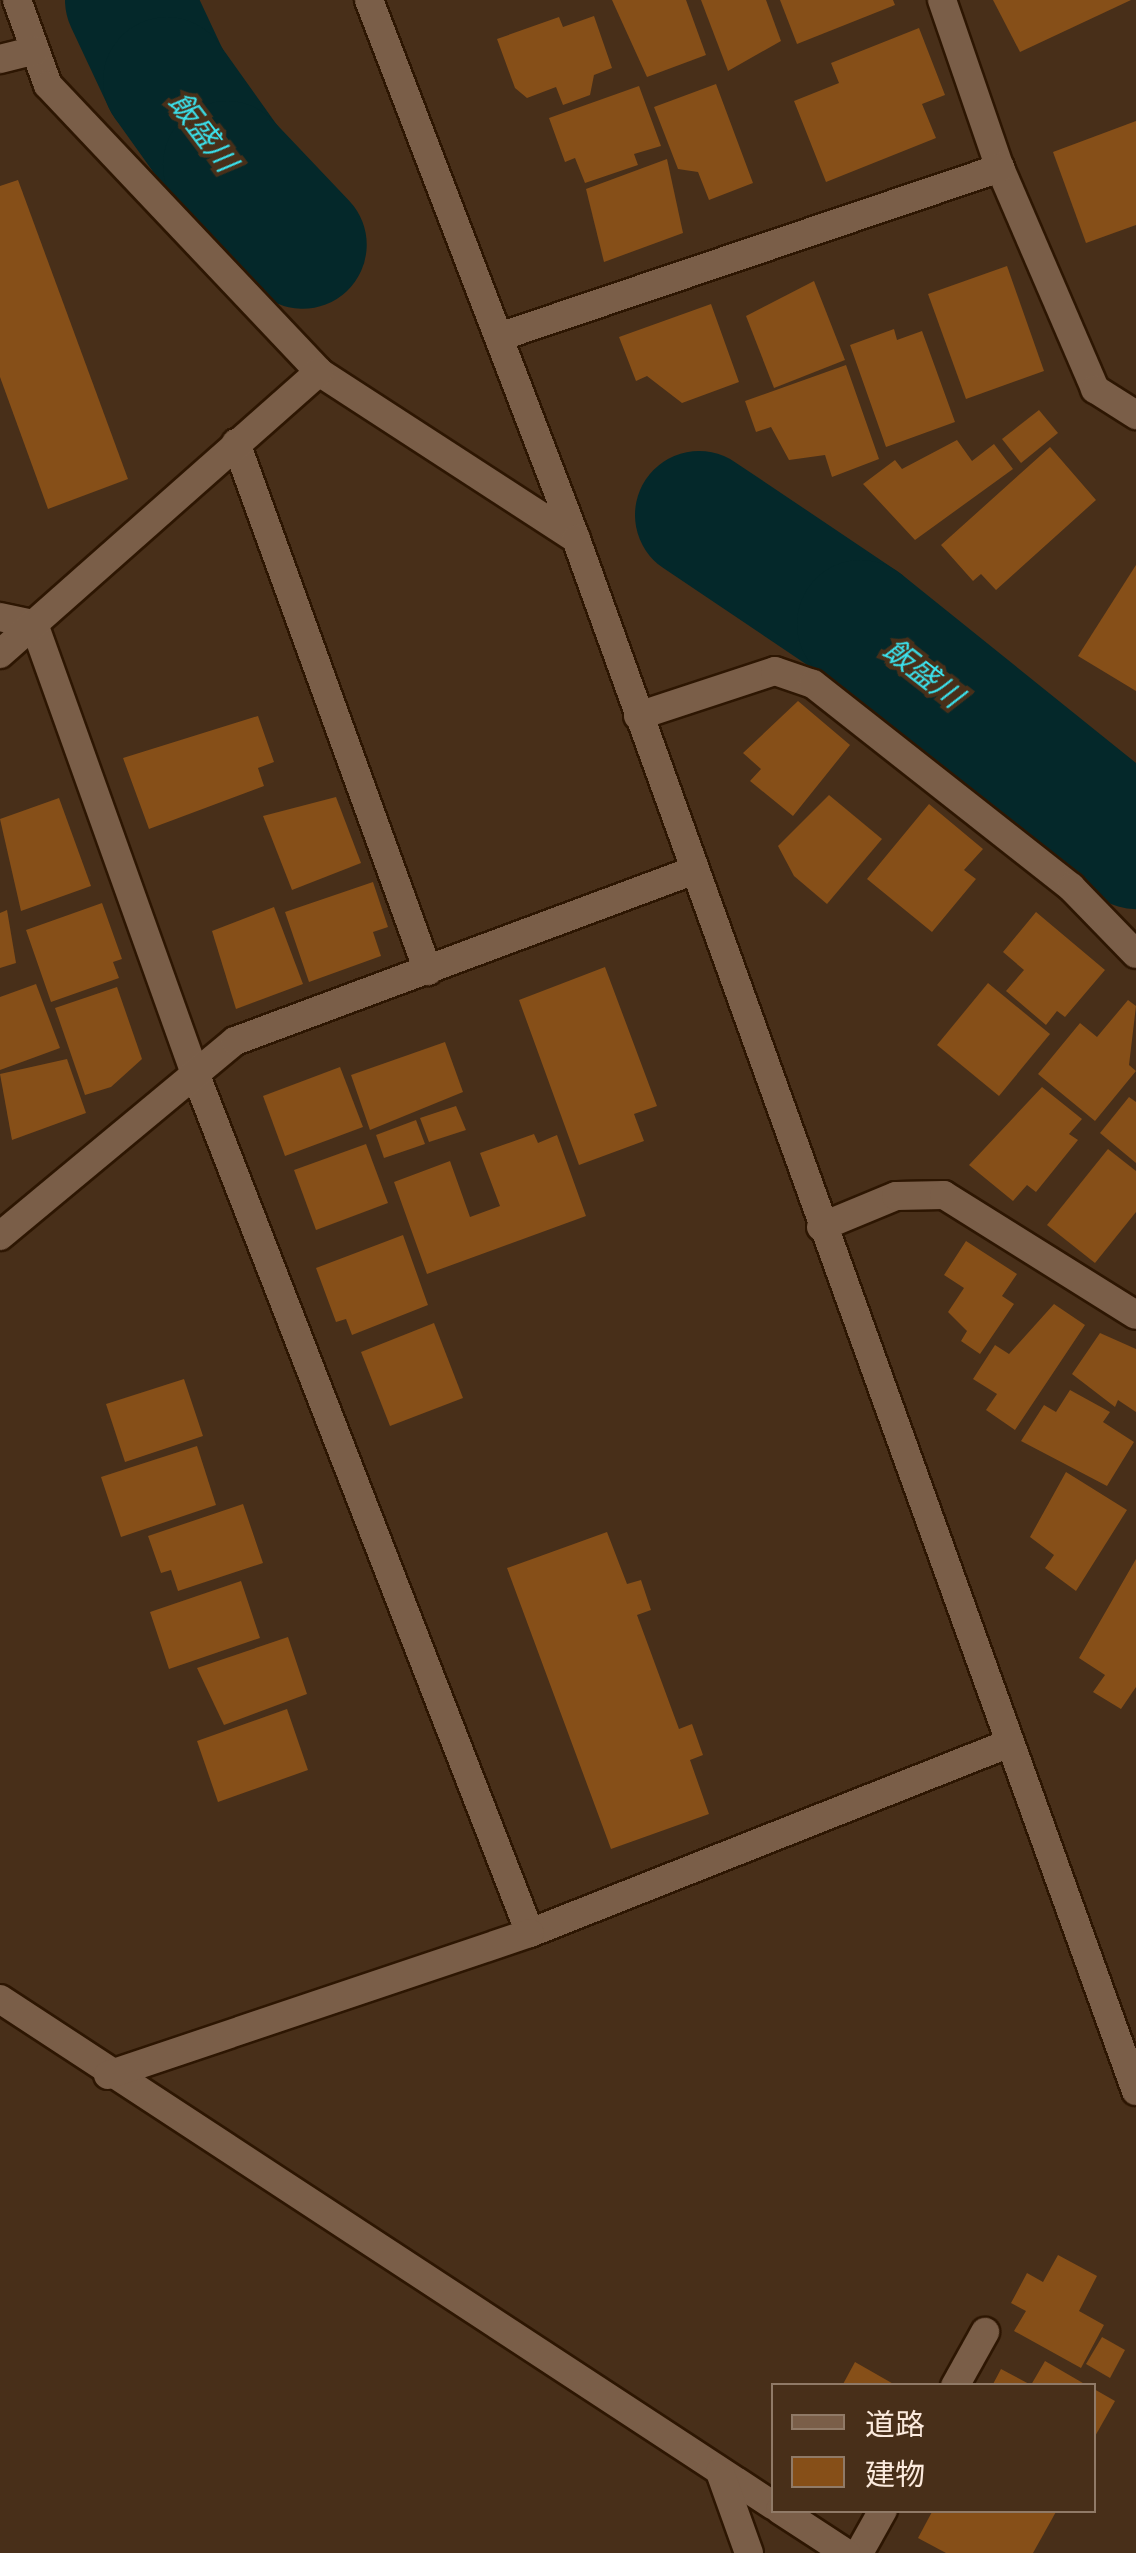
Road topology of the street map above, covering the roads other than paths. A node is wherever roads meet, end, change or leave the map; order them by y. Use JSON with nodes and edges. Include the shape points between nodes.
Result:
{"nodes":[{"id":1,"x":17,"y":0,"type":"edge"},
{"id":2,"x":369,"y":0,"type":"edge"},
{"id":3,"x":942,"y":0,"type":"edge"},
{"id":4,"x":35,"y":50,"type":"junction"},
{"id":5,"x":0,"y":60,"type":"edge"},
{"id":6,"x":1000,"y":168,"type":"junction"},
{"id":7,"x":499,"y":338,"type":"junction"},
{"id":8,"x":319,"y":372,"type":"junction"},
{"id":9,"x":1136,"y":414,"type":"edge"},
{"id":10,"x":236,"y":443,"type":"junction"},
{"id":11,"x":576,"y":539,"type":"junction"},
{"id":12,"x":0,"y":617,"type":"edge"},
{"id":13,"x":34,"y":624,"type":"junction"},
{"id":14,"x":0,"y":654,"type":"edge"},
{"id":15,"x":638,"y":716,"type":"junction"},
{"id":16,"x":692,"y":871,"type":"junction"},
{"id":17,"x":1136,"y":954,"type":"edge"},
{"id":18,"x":428,"y":971,"type":"junction"},
{"id":19,"x":195,"y":1073,"type":"junction"},
{"id":20,"x":2,"y":1225,"type":"edge"},
{"id":21,"x":822,"y":1226,"type":"junction"},
{"id":22,"x":1136,"y":1315,"type":"edge"},
{"id":23,"x":1010,"y":1743,"type":"junction"},
{"id":24,"x":530,"y":1933,"type":"junction"},
{"id":25,"x":0,"y":2000,"type":"edge"},
{"id":26,"x":108,"y":2075,"type":"junction"},
{"id":27,"x":1136,"y":2091,"type":"edge"},
{"id":28,"x":985,"y":2332,"type":"dead end"},
{"id":29,"x":957,"y":2383,"type":"edge"},
{"id":30,"x":720,"y":2472,"type":"junction"},
{"id":31,"x":771,"y":2504,"type":"edge"},
{"id":32,"x":785,"y":2513,"type":"edge"},
{"id":33,"x":882,"y":2513,"type":"edge"},
{"id":34,"x":749,"y":2553,"type":"edge"},
{"id":35,"x":846,"y":2553,"type":"edge"},
{"id":36,"x":859,"y":2553,"type":"edge"}],
"edges":[{"from":1,"to":4,"type":"street"},
{"from":2,"to":7,"type":"street"},
{"from":3,"to":6,"type":"street"},
{"from":4,"to":5,"type":"street"},
{"from":4,"to":8,"type":"street","via":[[48,85]]},
{"from":6,"to":7,"type":"street"},
{"from":6,"to":9,"type":"street","via":[[1095,389]]},
{"from":7,"to":11,"type":"street"},
{"from":8,"to":10,"type":"street"},
{"from":8,"to":11,"type":"street"},
{"from":10,"to":13,"type":"street"},
{"from":10,"to":18,"type":"street"},
{"from":11,"to":15,"type":"street"},
{"from":12,"to":13,"type":"street"},
{"from":13,"to":14,"type":"street"},
{"from":13,"to":19,"type":"street"},
{"from":15,"to":16,"type":"street"},
{"from":15,"to":17,"type":"street","via":[[776,671],[812,684],[1070,887]]},
{"from":16,"to":18,"type":"street"},
{"from":16,"to":21,"type":"street"},
{"from":18,"to":19,"type":"street","via":[[234,1041]]},
{"from":19,"to":20,"type":"street"},
{"from":19,"to":24,"type":"street"},
{"from":21,"to":22,"type":"street","via":[[896,1196],[944,1195]]},
{"from":21,"to":23,"type":"street"},
{"from":23,"to":24,"type":"street"},
{"from":23,"to":27,"type":"street"},
{"from":24,"to":26,"type":"street"},
{"from":25,"to":26,"type":"street"},
{"from":26,"to":30,"type":"street"},
{"from":28,"to":29,"type":"street"},
{"from":30,"to":31,"type":"street"},
{"from":30,"to":34,"type":"street"},
{"from":32,"to":35,"type":"street"},
{"from":33,"to":36,"type":"street"}]}
